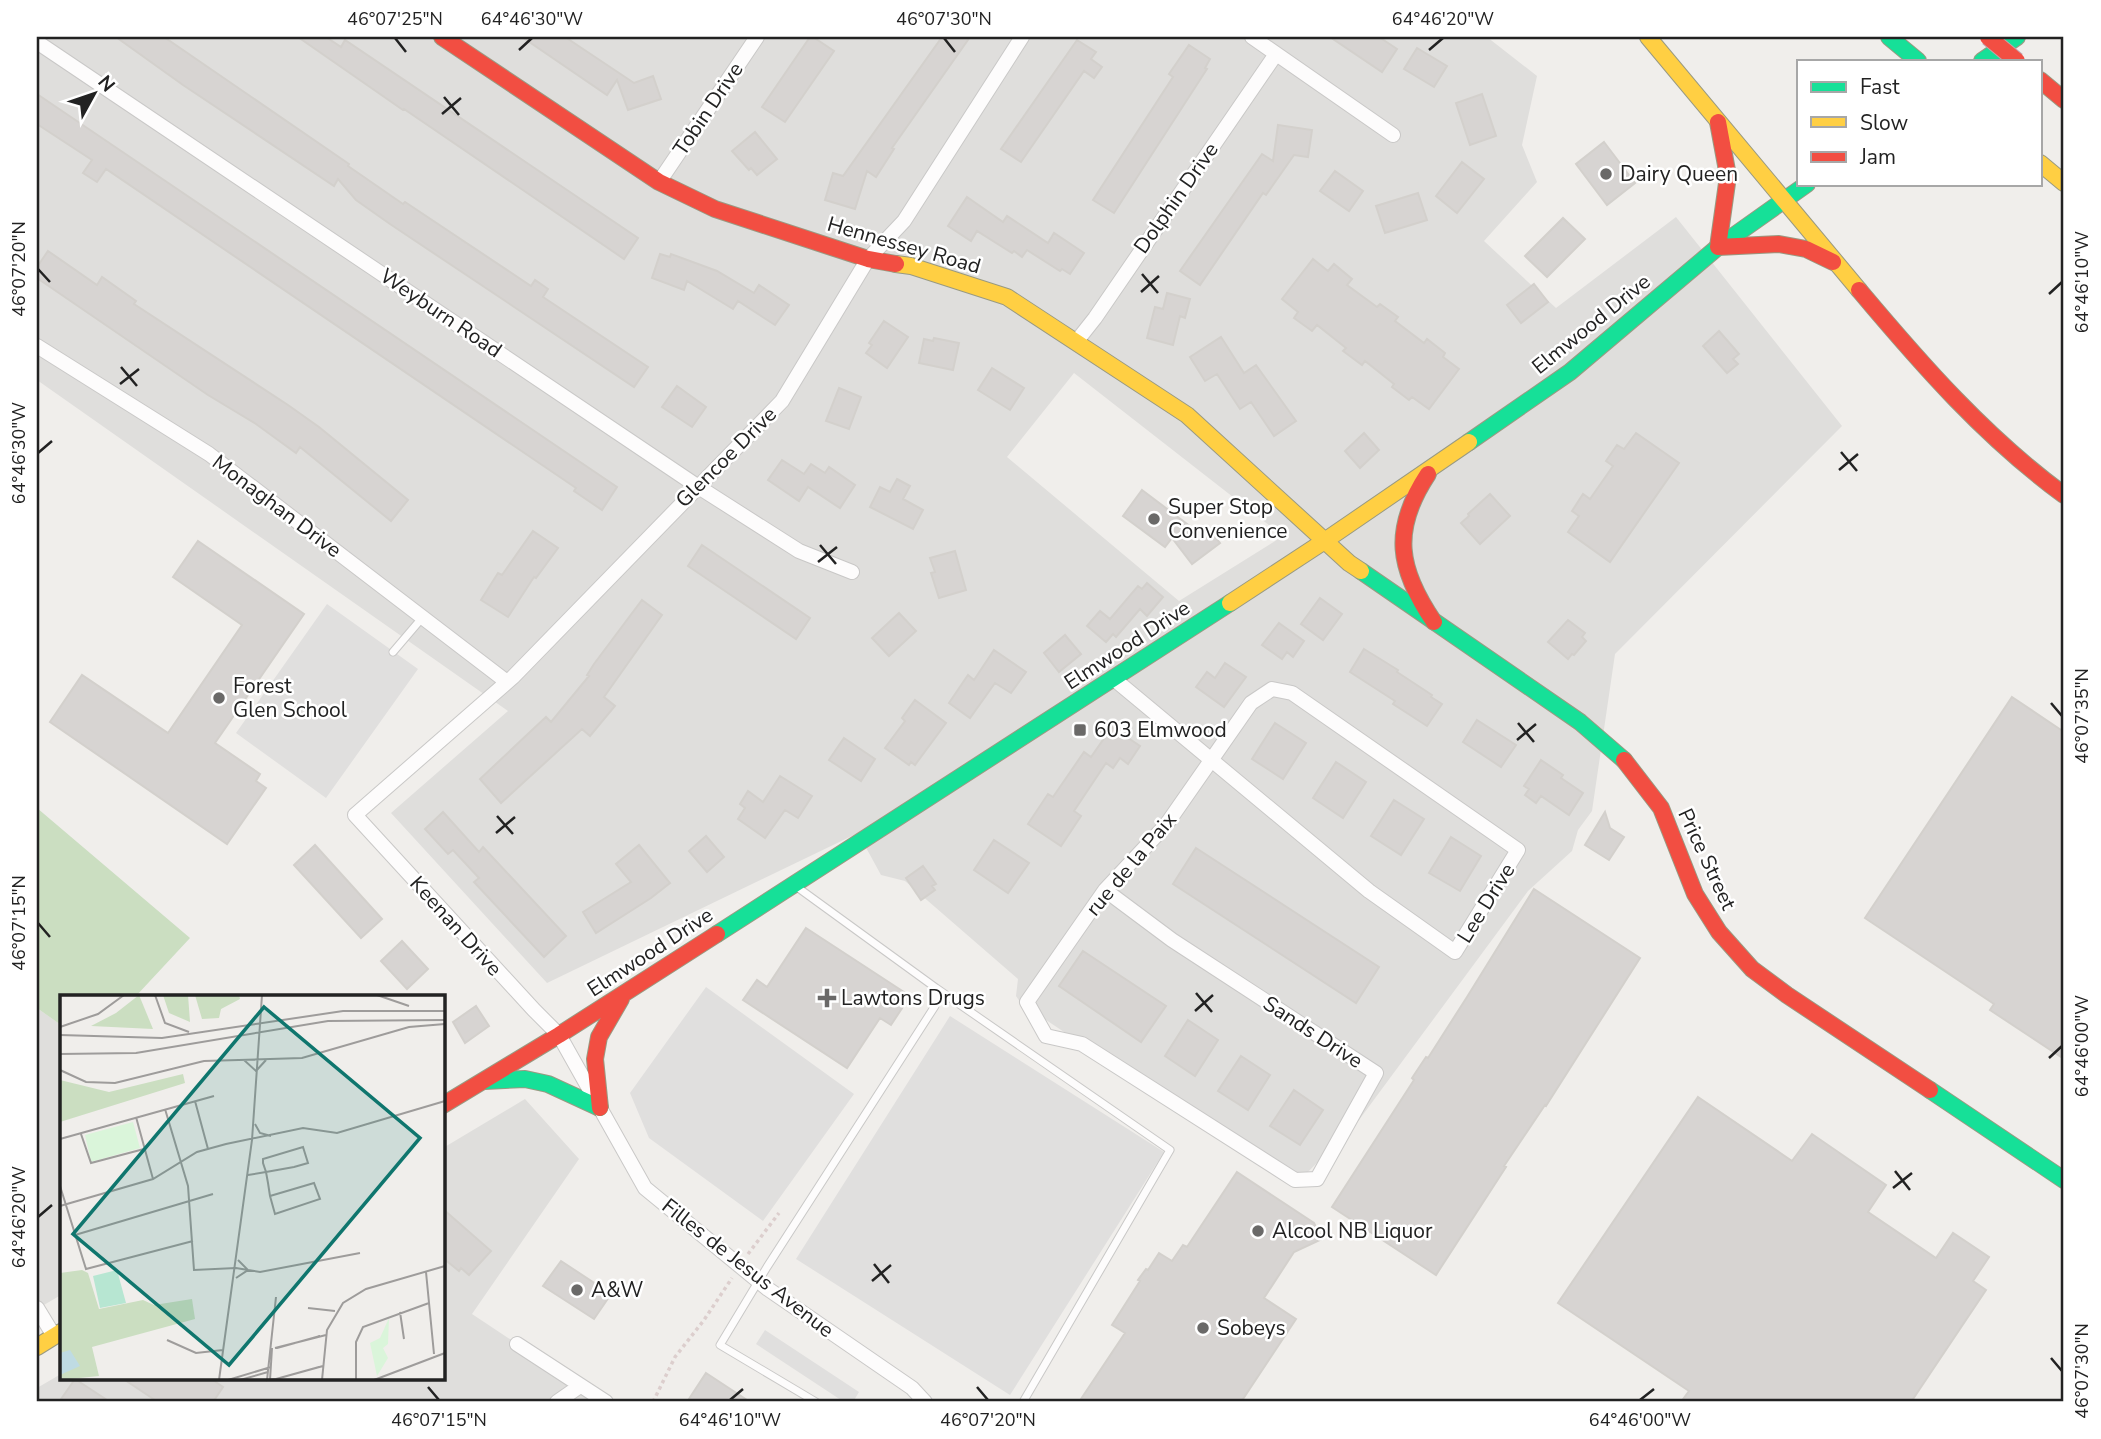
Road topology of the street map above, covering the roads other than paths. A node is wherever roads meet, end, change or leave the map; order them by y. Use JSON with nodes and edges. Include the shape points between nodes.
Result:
{"nodes":[{"id":1,"x":442,"y":37,"type":"edge"},
{"id":2,"x":757,"y":37,"type":"edge"},
{"id":3,"x":1022,"y":37,"type":"edge"},
{"id":4,"x":1252,"y":37,"type":"edge"},
{"id":5,"x":1648,"y":37,"type":"edge"},
{"id":6,"x":1889,"y":37,"type":"edge"},
{"id":7,"x":1988,"y":37,"type":"edge"},
{"id":8,"x":2017,"y":37,"type":"edge"},
{"id":9,"x":37,"y":41,"type":"edge"},
{"id":10,"x":1276,"y":54,"type":"junction"},
{"id":11,"x":1918,"y":60,"type":"edge"},
{"id":12,"x":1983,"y":60,"type":"edge"},
{"id":13,"x":2016,"y":60,"type":"edge"},
{"id":14,"x":2042,"y":82,"type":"edge"},
{"id":15,"x":2064,"y":100,"type":"edge"},
{"id":16,"x":1717,"y":120,"type":"junction"},
{"id":17,"x":1393,"y":135,"type":"dead end"},
{"id":18,"x":2042,"y":165,"type":"edge"},
{"id":19,"x":659,"y":182,"type":"junction"},
{"id":20,"x":2064,"y":183,"type":"edge"},
{"id":21,"x":1804,"y":186,"type":"edge"},
{"id":22,"x":1784,"y":200,"type":"junction"},
{"id":23,"x":1718,"y":247,"type":"junction"},
{"id":24,"x":868,"y":259,"type":"junction"},
{"id":25,"x":1837,"y":264,"type":"junction"},
{"id":26,"x":1076,"y":342,"type":"junction"},
{"id":27,"x":37,"y":346,"type":"edge"},
{"id":28,"x":1436,"y":464,"type":"junction"},
{"id":29,"x":697,"y":486,"type":"junction"},
{"id":30,"x":2064,"y":495,"type":"edge"},
{"id":31,"x":1326,"y":540,"type":"junction"},
{"id":32,"x":852,"y":572,"type":"dead end"},
{"id":33,"x":423,"y":617,"type":"junction"},
{"id":34,"x":1434,"y":622,"type":"junction"},
{"id":35,"x":393,"y":652,"type":"dead end"},
{"id":36,"x":1114,"y":679,"type":"junction"},
{"id":37,"x":507,"y":682,"type":"junction"},
{"id":38,"x":1211,"y":761,"type":"junction"},
{"id":39,"x":355,"y":815,"type":"joint"},
{"id":40,"x":794,"y":885,"type":"junction"},
{"id":41,"x":1105,"y":890,"type":"junction"},
{"id":42,"x":936,"y":988,"type":"junction"},
{"id":43,"x":625,"y":993,"type":"junction"},
{"id":44,"x":1027,"y":1002,"type":"joint"},
{"id":45,"x":559,"y":1035,"type":"junction"},
{"id":46,"x":482,"y":1082,"type":"junction"},
{"id":47,"x":444,"y":1104,"type":"edge"},
{"id":48,"x":600,"y":1108,"type":"junction"},
{"id":49,"x":2064,"y":1180,"type":"edge"},
{"id":50,"x":758,"y":1281,"type":"junction"},
{"id":51,"x":37,"y":1308,"type":"edge"},
{"id":52,"x":58,"y":1334,"type":"edge"},
{"id":53,"x":517,"y":1344,"type":"dead end"},
{"id":54,"x":37,"y":1347,"type":"edge"},
{"id":55,"x":580,"y":1386,"type":"junction"},
{"id":56,"x":557,"y":1402,"type":"edge"},
{"id":57,"x":606,"y":1402,"type":"edge"},
{"id":58,"x":816,"y":1402,"type":"edge"},
{"id":59,"x":925,"y":1402,"type":"edge"},
{"id":60,"x":1023,"y":1402,"type":"edge"}],
"edges":[{"from":1,"to":19,"type":"main road","name":"Hennessey Road"},
{"from":2,"to":19,"type":"street","name":"Tobin Drive"},
{"from":3,"to":24,"type":"street","name":"Glencoe Drive","via":[[904,221]]},
{"from":4,"to":10,"type":"street"},
{"from":5,"to":16,"type":"main road"},
{"from":6,"to":11,"type":"main road"},
{"from":7,"to":13,"type":"main road","bridge":true},
{"from":8,"to":12,"type":"main road"},
{"from":9,"to":29,"type":"street","name":"Weyburn Road"},
{"from":10,"to":17,"type":"street"},
{"from":10,"to":26,"type":"street","name":"Dolphin Drive"},
{"from":14,"to":15,"type":"main road"},
{"from":16,"to":22,"type":"main road"},
{"from":16,"to":23,"type":"main road","via":[[1728,176]]},
{"from":18,"to":20,"type":"main road"},
{"from":19,"to":24,"type":"main road","name":"Hennessey Road","via":[[715,209]]},
{"from":21,"to":22,"type":"main road","name":"Elmwood Drive"},
{"from":22,"to":23,"type":"main road","name":"Elmwood Drive"},
{"from":22,"to":25,"type":"main road"},
{"from":23,"to":25,"type":"main road","via":[[1779,244],[1806,249]]},
{"from":23,"to":28,"type":"main road","name":"Elmwood Drive","via":[[1570,372]]},
{"from":24,"to":26,"type":"main road","name":"Hennessey Road","via":[[911,266],[1007,297]]},
{"from":24,"to":29,"type":"street","name":"Glencoe Drive","via":[[782,401]]},
{"from":25,"to":30,"type":"main road","via":[[1986,431]]},
{"from":26,"to":31,"type":"main road","name":"Hennessey Road","via":[[1187,415]]},
{"from":27,"to":33,"type":"street","name":"Monaghan Drive","via":[[209,454]]},
{"from":28,"to":31,"type":"main road","name":"Elmwood Drive"},
{"from":28,"to":34,"type":"main road","via":[[1415,490],[1404,521],[1403,553],[1411,584]]},
{"from":29,"to":32,"type":"street","name":"Weyburn Road","via":[[799,551]]},
{"from":29,"to":37,"type":"street","name":"Glencoe Drive"},
{"from":31,"to":34,"type":"main road","name":"Price Street","via":[[1349,563]]},
{"from":31,"to":36,"type":"main road","name":"Elmwood Drive"},
{"from":33,"to":35,"type":"lane"},
{"from":33,"to":37,"type":"street","name":"Monaghan Drive"},
{"from":34,"to":49,"type":"main road","name":"Price Street","via":[[1580,722],[1624,760],[1661,808],[1695,894],[1719,932],[1752,969]]},
{"from":36,"to":38,"type":"street"},
{"from":36,"to":40,"type":"main road","name":"Elmwood Drive"},
{"from":37,"to":39,"type":"street","name":"Glencoe Drive"},
{"from":38,"to":38,"type":"street","name":"Lee Drive","via":[[1251,703],[1272,689],[1293,692],[1518,850],[1455,952],[1368,891]]},
{"from":38,"to":41,"type":"street","name":"rue de la Paix","via":[[1166,825]]},
{"from":39,"to":45,"type":"street","name":"Keenan Drive"},
{"from":40,"to":42,"type":"lane"},
{"from":40,"to":43,"type":"main road","name":"Elmwood Drive"},
{"from":41,"to":44,"type":"street","name":"rue de la Paix"},
{"from":41,"to":44,"type":"street","name":"Sands Drive","via":[[1172,940],[1376,1073],[1317,1179],[1295,1180],[1082,1044],[1046,1036]]},
{"from":42,"to":50,"type":"lane","via":[[935,1006]]},
{"from":42,"to":60,"type":"lane","via":[[1170,1150]]},
{"from":43,"to":45,"type":"main road","name":"Elmwood Drive"},
{"from":43,"to":48,"type":"main road","via":[[599,1037],[595,1059]]},
{"from":45,"to":46,"type":"main road","name":"Elmwood Drive"},
{"from":45,"to":48,"type":"street","name":"Filles de Jesus Avenue"},
{"from":46,"to":47,"type":"main road","name":"Elmwood Drive"},
{"from":46,"to":48,"type":"main road","via":[[525,1079],[548,1084]]},
{"from":48,"to":50,"type":"street","name":"Filles de Jesus Avenue","via":[[645,1188]]},
{"from":50,"to":58,"type":"lane","via":[[720,1345]]},
{"from":50,"to":59,"type":"street","name":"Filles de Jesus Avenue","via":[[912,1388]]},
{"from":51,"to":52,"type":"street"},
{"from":52,"to":54,"type":"main road"},
{"from":53,"to":55,"type":"street"},
{"from":55,"to":56,"type":"street"},
{"from":55,"to":57,"type":"street"}]}
